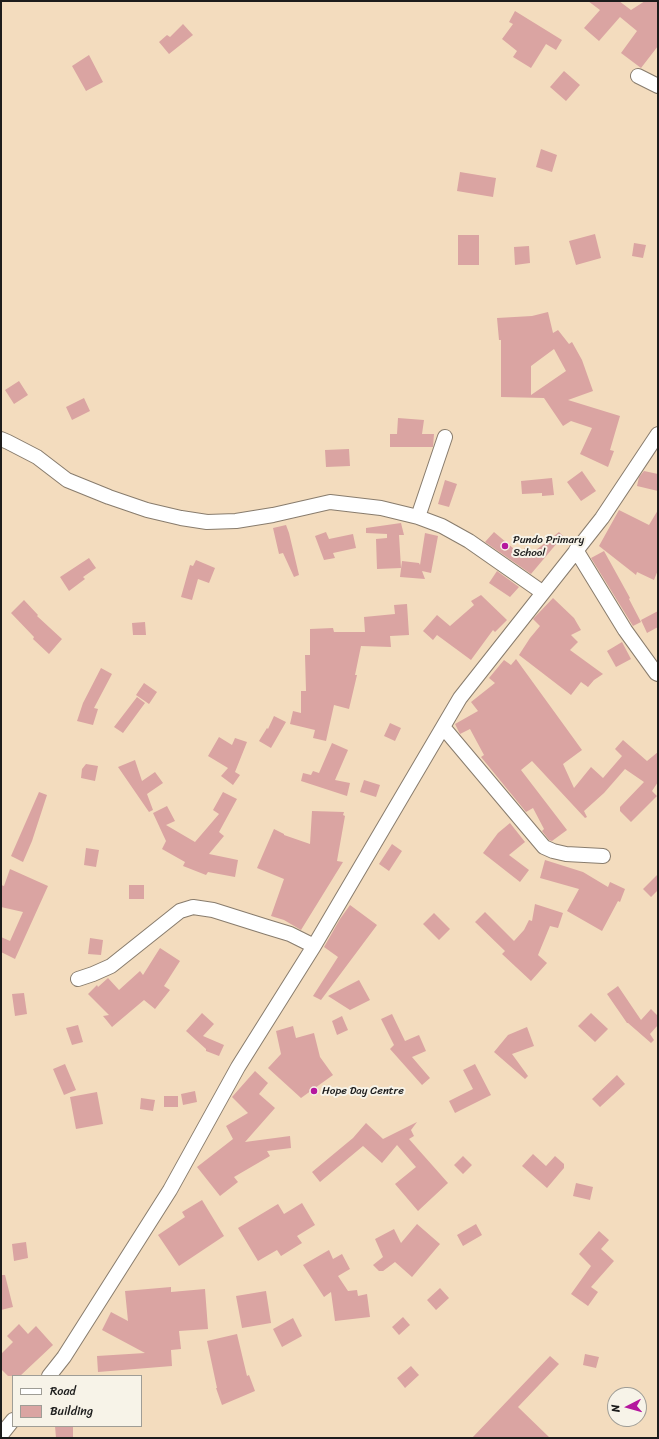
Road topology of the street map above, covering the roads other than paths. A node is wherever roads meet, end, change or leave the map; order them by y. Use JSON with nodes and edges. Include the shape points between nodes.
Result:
{"nodes":[{"id":1,"x":638,"y":76,"type":"dead end"},
{"id":2,"x":658,"y":86,"type":"edge"},
{"id":3,"x":658,"y":434,"type":"edge"},
{"id":4,"x":445,"y":437,"type":"dead end"},
{"id":5,"x":1,"y":439,"type":"edge"},
{"id":6,"x":418,"y":517,"type":"junction"},
{"id":7,"x":576,"y":550,"type":"junction"},
{"id":8,"x":542,"y":592,"type":"junction"},
{"id":9,"x":658,"y":674,"type":"edge"},
{"id":10,"x":443,"y":727,"type":"junction"},
{"id":11,"x":603,"y":856,"type":"dead end"},
{"id":12,"x":314,"y":946,"type":"junction"},
{"id":13,"x":78,"y":979,"type":"dead end"},
{"id":14,"x":50,"y":1375,"type":"edge"},
{"id":15,"x":12,"y":1421,"type":"edge"},
{"id":16,"x":1,"y":1435,"type":"edge"}],
"edges":[{"from":1,"to":2,"type":"street"},
{"from":3,"to":7,"type":"street","via":[[602,518]]},
{"from":4,"to":6,"type":"street"},
{"from":5,"to":6,"type":"street","via":[[37,457],[66,480],[147,510],[181,518],[207,522],[236,521],[330,502],[381,508]]},
{"from":6,"to":8,"type":"street","via":[[442,526],[469,541]]},
{"from":7,"to":8,"type":"street"},
{"from":7,"to":9,"type":"street","via":[[625,630]]},
{"from":8,"to":10,"type":"street","via":[[460,698]]},
{"from":10,"to":11,"type":"street","via":[[544,847],[566,854]]},
{"from":10,"to":12,"type":"street"},
{"from":12,"to":13,"type":"street","via":[[273,928],[213,910],[193,907],[180,911],[111,966]]},
{"from":12,"to":14,"type":"street","via":[[238,1067],[170,1190],[64,1357]]},
{"from":15,"to":16,"type":"street"}]}
